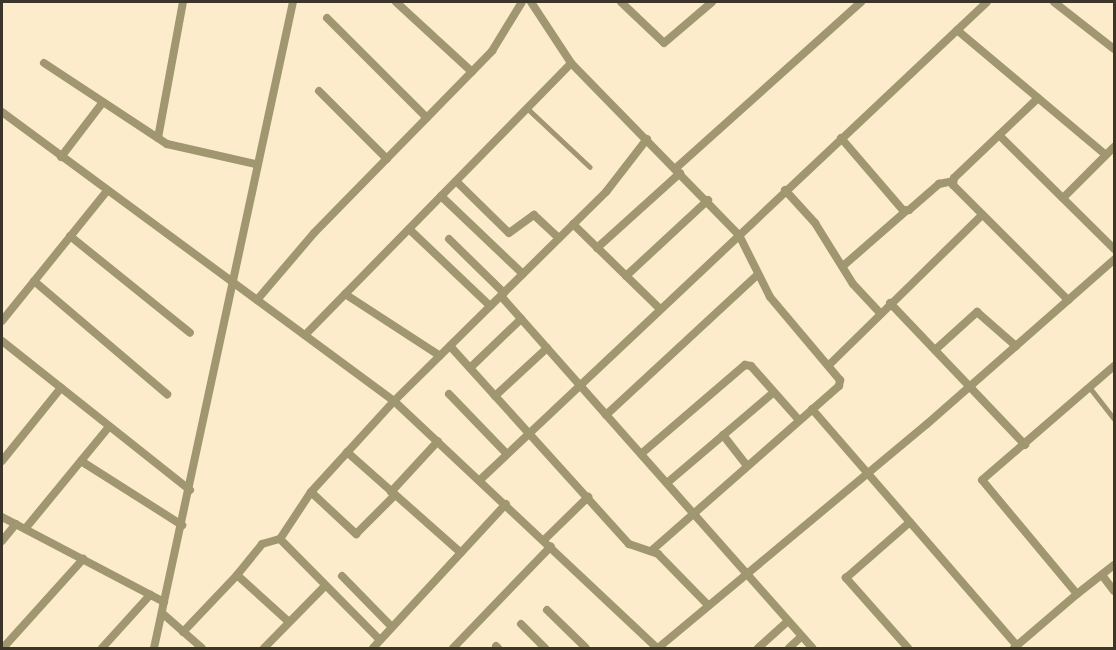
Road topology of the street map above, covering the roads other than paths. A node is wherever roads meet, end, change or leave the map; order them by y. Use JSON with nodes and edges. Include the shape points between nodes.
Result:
{"nodes":[{"id":1,"x":183,"y":2,"type":"edge"},
{"id":2,"x":293,"y":2,"type":"edge"},
{"id":3,"x":396,"y":2,"type":"edge"},
{"id":4,"x":522,"y":2,"type":"edge"},
{"id":5,"x":531,"y":2,"type":"edge"},
{"id":6,"x":621,"y":2,"type":"edge"},
{"id":7,"x":712,"y":2,"type":"edge"},
{"id":8,"x":861,"y":2,"type":"edge"},
{"id":9,"x":987,"y":2,"type":"edge"},
{"id":10,"x":1054,"y":2,"type":"edge"},
{"id":11,"x":327,"y":18,"type":"dead end"},
{"id":12,"x":957,"y":30,"type":"junction"},
{"id":13,"x":1114,"y":49,"type":"edge"},
{"id":14,"x":44,"y":63,"type":"dead end"},
{"id":15,"x":571,"y":63,"type":"junction"},
{"id":16,"x":472,"y":72,"type":"junction"},
{"id":17,"x":319,"y":91,"type":"dead end"},
{"id":18,"x":1038,"y":98,"type":"junction"},
{"id":19,"x":103,"y":102,"type":"junction"},
{"id":20,"x":527,"y":108,"type":"junction"},
{"id":21,"x":2,"y":112,"type":"edge"},
{"id":22,"x":427,"y":118,"type":"junction"},
{"id":23,"x":999,"y":135,"type":"junction"},
{"id":24,"x":158,"y":138,"type":"junction"},
{"id":25,"x":841,"y":138,"type":"junction"},
{"id":26,"x":647,"y":139,"type":"junction"},
{"id":27,"x":1114,"y":147,"type":"edge"},
{"id":28,"x":1106,"y":155,"type":"junction"},
{"id":29,"x":61,"y":157,"type":"junction"},
{"id":30,"x":387,"y":159,"type":"junction"},
{"id":31,"x":255,"y":164,"type":"junction"},
{"id":32,"x":590,"y":167,"type":"dead end"},
{"id":33,"x":678,"y":170,"type":"junction"},
{"id":34,"x":456,"y":181,"type":"junction"},
{"id":35,"x":953,"y":181,"type":"junction"},
{"id":36,"x":107,"y":190,"type":"junction"},
{"id":37,"x":785,"y":190,"type":"junction"},
{"id":38,"x":441,"y":196,"type":"junction"},
{"id":39,"x":1063,"y":198,"type":"junction"},
{"id":40,"x":708,"y":200,"type":"junction"},
{"id":41,"x":906,"y":211,"type":"junction"},
{"id":42,"x":982,"y":215,"type":"junction"},
{"id":43,"x":573,"y":225,"type":"junction"},
{"id":44,"x":409,"y":229,"type":"junction"},
{"id":45,"x":739,"y":235,"type":"junction"},
{"id":46,"x":70,"y":236,"type":"junction"},
{"id":47,"x":559,"y":238,"type":"junction"},
{"id":48,"x":448,"y":239,"type":"dead end"},
{"id":49,"x":597,"y":248,"type":"junction"},
{"id":50,"x":1114,"y":249,"type":"edge"},
{"id":51,"x":1114,"y":260,"type":"edge"},
{"id":52,"x":843,"y":266,"type":"junction"},
{"id":53,"x":523,"y":274,"type":"junction"},
{"id":54,"x":758,"y":274,"type":"junction"},
{"id":55,"x":626,"y":276,"type":"junction"},
{"id":56,"x":34,"y":281,"type":"junction"},
{"id":57,"x":231,"y":284,"type":"junction"},
{"id":58,"x":345,"y":294,"type":"junction"},
{"id":59,"x":502,"y":295,"type":"junction"},
{"id":60,"x":257,"y":300,"type":"junction"},
{"id":61,"x":1068,"y":300,"type":"junction"},
{"id":62,"x":890,"y":303,"type":"junction"},
{"id":63,"x":490,"y":306,"type":"junction"},
{"id":64,"x":658,"y":308,"type":"junction"},
{"id":65,"x":879,"y":312,"type":"junction"},
{"id":66,"x":521,"y":319,"type":"junction"},
{"id":67,"x":2,"y":321,"type":"edge"},
{"id":68,"x":190,"y":333,"type":"dead end"},
{"id":69,"x":305,"y":335,"type":"junction"},
{"id":70,"x":2,"y":341,"type":"edge"},
{"id":71,"x":450,"y":346,"type":"junction"},
{"id":72,"x":1016,"y":346,"type":"junction"},
{"id":73,"x":547,"y":348,"type":"junction"},
{"id":74,"x":935,"y":350,"type":"junction"},
{"id":75,"x":440,"y":356,"type":"junction"},
{"id":76,"x":830,"y":363,"type":"junction"},
{"id":77,"x":1114,"y":366,"type":"edge"},
{"id":78,"x":470,"y":368,"type":"junction"},
{"id":79,"x":579,"y":384,"type":"junction"},
{"id":80,"x":970,"y":386,"type":"junction"},
{"id":81,"x":61,"y":388,"type":"junction"},
{"id":82,"x":1091,"y":389,"type":"junction"},
{"id":83,"x":774,"y":392,"type":"junction"},
{"id":84,"x":167,"y":394,"type":"dead end"},
{"id":85,"x":449,"y":394,"type":"dead end"},
{"id":86,"x":495,"y":396,"type":"junction"},
{"id":87,"x":394,"y":401,"type":"junction"},
{"id":88,"x":812,"y":409,"type":"junction"},
{"id":89,"x":606,"y":415,"type":"junction"},
{"id":90,"x":1114,"y":418,"type":"edge"},
{"id":91,"x":799,"y":420,"type":"junction"},
{"id":92,"x":108,"y":428,"type":"junction"},
{"id":93,"x":530,"y":432,"type":"junction"},
{"id":94,"x":723,"y":435,"type":"junction"},
{"id":95,"x":438,"y":441,"type":"junction"},
{"id":96,"x":2,"y":445,"type":"edge"},
{"id":97,"x":1025,"y":445,"type":"junction"},
{"id":98,"x":10,"y":450,"type":"junction"},
{"id":99,"x":347,"y":452,"type":"junction"},
{"id":100,"x":641,"y":453,"type":"junction"},
{"id":101,"x":507,"y":454,"type":"junction"},
{"id":102,"x":2,"y":461,"type":"edge"},
{"id":103,"x":81,"y":461,"type":"junction"},
{"id":104,"x":747,"y":466,"type":"junction"},
{"id":105,"x":867,"y":472,"type":"junction"},
{"id":106,"x":481,"y":479,"type":"junction"},
{"id":107,"x":667,"y":483,"type":"junction"},
{"id":108,"x":190,"y":490,"type":"junction"},
{"id":109,"x":312,"y":492,"type":"junction"},
{"id":110,"x":393,"y":493,"type":"junction"},
{"id":111,"x":588,"y":497,"type":"junction"},
{"id":112,"x":506,"y":504,"type":"junction"},
{"id":113,"x":694,"y":513,"type":"junction"},
{"id":114,"x":2,"y":517,"type":"edge"},
{"id":115,"x":910,"y":522,"type":"junction"},
{"id":116,"x":16,"y":524,"type":"junction"},
{"id":117,"x":182,"y":525,"type":"junction"},
{"id":118,"x":25,"y":529,"type":"junction"},
{"id":119,"x":280,"y":539,"type":"junction"},
{"id":120,"x":2,"y":541,"type":"edge"},
{"id":121,"x":548,"y":543,"type":"junction"},
{"id":122,"x":652,"y":550,"type":"junction"},
{"id":123,"x":460,"y":553,"type":"junction"},
{"id":124,"x":82,"y":559,"type":"junction"},
{"id":125,"x":1114,"y":566,"type":"edge"},
{"id":126,"x":746,"y":572,"type":"junction"},
{"id":127,"x":237,"y":575,"type":"junction"},
{"id":128,"x":1102,"y":575,"type":"junction"},
{"id":129,"x":342,"y":576,"type":"dead end"},
{"id":130,"x":324,"y":587,"type":"junction"},
{"id":131,"x":1114,"y":591,"type":"edge"},
{"id":132,"x":1077,"y":594,"type":"junction"},
{"id":133,"x":150,"y":595,"type":"junction"},
{"id":134,"x":164,"y":602,"type":"junction"},
{"id":135,"x":708,"y":605,"type":"junction"},
{"id":136,"x":547,"y":610,"type":"dead end"},
{"id":137,"x":162,"y":614,"type":"junction"},
{"id":138,"x":788,"y":621,"type":"junction"},
{"id":139,"x":290,"y":622,"type":"junction"},
{"id":140,"x":520,"y":624,"type":"dead end"},
{"id":141,"x":392,"y":627,"type":"junction"},
{"id":142,"x":183,"y":632,"type":"junction"},
{"id":143,"x":801,"y":637,"type":"junction"},
{"id":144,"x":380,"y":640,"type":"junction"},
{"id":145,"x":650,"y":642,"type":"junction"},
{"id":146,"x":194,"y":645,"type":"edge"},
{"id":147,"x":581,"y":647,"type":"edge"},
{"id":148,"x":1016,"y":647,"type":"edge"},
{"id":149,"x":3,"y":648,"type":"edge"},
{"id":150,"x":102,"y":648,"type":"edge"},
{"id":151,"x":154,"y":648,"type":"edge"},
{"id":152,"x":202,"y":648,"type":"edge"},
{"id":153,"x":264,"y":648,"type":"edge"},
{"id":154,"x":372,"y":648,"type":"edge"},
{"id":155,"x":453,"y":648,"type":"edge"},
{"id":156,"x":545,"y":648,"type":"edge"},
{"id":157,"x":643,"y":648,"type":"edge"},
{"id":158,"x":658,"y":648,"type":"edge"},
{"id":159,"x":758,"y":648,"type":"edge"},
{"id":160,"x":789,"y":648,"type":"edge"},
{"id":161,"x":812,"y":648,"type":"edge"},
{"id":162,"x":908,"y":648,"type":"edge"}],
"edges":[{"from":1,"to":24,"type":"street"},
{"from":2,"to":31,"type":"street"},
{"from":3,"to":16,"type":"street"},
{"from":4,"to":16,"type":"street","via":[[492,51]]},
{"from":5,"to":15,"type":"street"},
{"from":6,"to":7,"type":"street","via":[[664,43]]},
{"from":8,"to":33,"type":"street"},
{"from":9,"to":12,"type":"street"},
{"from":10,"to":13,"type":"street"},
{"from":11,"to":22,"type":"street"},
{"from":12,"to":18,"type":"street"},
{"from":12,"to":25,"type":"street"},
{"from":14,"to":19,"type":"street"},
{"from":15,"to":20,"type":"street"},
{"from":15,"to":26,"type":"street"},
{"from":16,"to":22,"type":"street"},
{"from":17,"to":30,"type":"street"},
{"from":18,"to":23,"type":"street"},
{"from":18,"to":28,"type":"street"},
{"from":19,"to":24,"type":"street"},
{"from":19,"to":29,"type":"street"},
{"from":20,"to":32,"type":"lane"},
{"from":20,"to":34,"type":"street"},
{"from":21,"to":29,"type":"street"},
{"from":22,"to":30,"type":"street"},
{"from":23,"to":35,"type":"street"},
{"from":23,"to":39,"type":"street"},
{"from":24,"to":31,"type":"street","via":[[178,148]]},
{"from":25,"to":37,"type":"street"},
{"from":25,"to":41,"type":"street"},
{"from":26,"to":33,"type":"street"},
{"from":26,"to":43,"type":"street","via":[[618,179]]},
{"from":27,"to":28,"type":"street"},
{"from":28,"to":39,"type":"street"},
{"from":29,"to":36,"type":"street"},
{"from":30,"to":60,"type":"street","via":[[314,232]]},
{"from":31,"to":57,"type":"street"},
{"from":33,"to":40,"type":"street"},
{"from":33,"to":49,"type":"street"},
{"from":34,"to":38,"type":"street"},
{"from":34,"to":47,"type":"street","via":[[509,233],[534,215]]},
{"from":35,"to":41,"type":"street","via":[[939,184]]},
{"from":35,"to":42,"type":"street"},
{"from":36,"to":46,"type":"street"},
{"from":36,"to":57,"type":"street"},
{"from":37,"to":45,"type":"street"},
{"from":37,"to":52,"type":"street","via":[[815,223]]},
{"from":38,"to":44,"type":"street"},
{"from":38,"to":53,"type":"street"},
{"from":39,"to":50,"type":"street"},
{"from":40,"to":45,"type":"street"},
{"from":40,"to":55,"type":"street"},
{"from":41,"to":52,"type":"street"},
{"from":42,"to":61,"type":"street"},
{"from":42,"to":62,"type":"street"},
{"from":43,"to":47,"type":"street"},
{"from":43,"to":49,"type":"street"},
{"from":44,"to":58,"type":"street"},
{"from":44,"to":63,"type":"street"},
{"from":45,"to":54,"type":"street"},
{"from":45,"to":64,"type":"street"},
{"from":46,"to":56,"type":"street"},
{"from":46,"to":68,"type":"street"},
{"from":47,"to":53,"type":"street"},
{"from":48,"to":59,"type":"street"},
{"from":49,"to":55,"type":"street"},
{"from":51,"to":61,"type":"street"},
{"from":52,"to":65,"type":"street","via":[[853,284]]},
{"from":53,"to":59,"type":"street"},
{"from":54,"to":76,"type":"street","via":[[778,308]]},
{"from":54,"to":89,"type":"street"},
{"from":55,"to":64,"type":"street"},
{"from":56,"to":67,"type":"street"},
{"from":56,"to":84,"type":"street"},
{"from":57,"to":60,"type":"street"},
{"from":57,"to":108,"type":"street"},
{"from":58,"to":69,"type":"street"},
{"from":58,"to":75,"type":"street"},
{"from":59,"to":63,"type":"street"},
{"from":59,"to":66,"type":"street"},
{"from":60,"to":69,"type":"street"},
{"from":61,"to":72,"type":"street"},
{"from":62,"to":65,"type":"street"},
{"from":62,"to":74,"type":"street"},
{"from":63,"to":71,"type":"street"},
{"from":64,"to":79,"type":"street"},
{"from":65,"to":76,"type":"street"},
{"from":66,"to":73,"type":"street"},
{"from":66,"to":78,"type":"street"},
{"from":69,"to":87,"type":"street"},
{"from":70,"to":81,"type":"street"},
{"from":71,"to":75,"type":"street"},
{"from":71,"to":78,"type":"street"},
{"from":72,"to":74,"type":"street","via":[[977,312]]},
{"from":72,"to":80,"type":"street"},
{"from":73,"to":79,"type":"street"},
{"from":73,"to":86,"type":"street"},
{"from":74,"to":80,"type":"street"},
{"from":75,"to":87,"type":"street"},
{"from":76,"to":88,"type":"street","via":[[840,383]]},
{"from":77,"to":82,"type":"street"},
{"from":78,"to":86,"type":"street"},
{"from":79,"to":89,"type":"street"},
{"from":79,"to":93,"type":"street"},
{"from":80,"to":97,"type":"street"},
{"from":80,"to":105,"type":"street"},
{"from":81,"to":92,"type":"street"},
{"from":81,"to":98,"type":"street"},
{"from":82,"to":90,"type":"lane"},
{"from":82,"to":97,"type":"street"},
{"from":83,"to":91,"type":"street"},
{"from":83,"to":94,"type":"street"},
{"from":83,"to":100,"type":"street","via":[[751,366],[745,365]]},
{"from":85,"to":101,"type":"street"},
{"from":86,"to":93,"type":"street"},
{"from":87,"to":95,"type":"street"},
{"from":87,"to":99,"type":"street"},
{"from":88,"to":91,"type":"street"},
{"from":88,"to":105,"type":"street"},
{"from":89,"to":100,"type":"street"},
{"from":91,"to":104,"type":"street"},
{"from":92,"to":103,"type":"street"},
{"from":92,"to":108,"type":"street"},
{"from":93,"to":101,"type":"street"},
{"from":93,"to":111,"type":"street"},
{"from":94,"to":104,"type":"street"},
{"from":94,"to":107,"type":"street"},
{"from":95,"to":106,"type":"street"},
{"from":95,"to":110,"type":"street"},
{"from":96,"to":98,"type":"street"},
{"from":97,"to":132,"type":"street","via":[[982,480]]},
{"from":98,"to":102,"type":"street"},
{"from":99,"to":109,"type":"street"},
{"from":99,"to":110,"type":"street"},
{"from":100,"to":107,"type":"street"},
{"from":101,"to":106,"type":"street"},
{"from":103,"to":117,"type":"street"},
{"from":103,"to":118,"type":"street"},
{"from":104,"to":113,"type":"street"},
{"from":105,"to":115,"type":"street"},
{"from":105,"to":126,"type":"street"},
{"from":106,"to":112,"type":"street"},
{"from":107,"to":113,"type":"street"},
{"from":108,"to":117,"type":"street"},
{"from":109,"to":110,"type":"street","via":[[356,534]]},
{"from":109,"to":119,"type":"street"},
{"from":110,"to":123,"type":"street"},
{"from":111,"to":121,"type":"street"},
{"from":111,"to":122,"type":"street","via":[[632,547]]},
{"from":112,"to":121,"type":"street"},
{"from":112,"to":123,"type":"street"},
{"from":113,"to":122,"type":"street"},
{"from":113,"to":126,"type":"street"},
{"from":114,"to":116,"type":"street"},
{"from":115,"to":148,"type":"street"},
{"from":115,"to":162,"type":"street","via":[[846,578]]},
{"from":116,"to":118,"type":"street"},
{"from":116,"to":120,"type":"street"},
{"from":117,"to":134,"type":"street"},
{"from":118,"to":124,"type":"street"},
{"from":119,"to":127,"type":"street","via":[[262,544]]},
{"from":119,"to":130,"type":"street"},
{"from":121,"to":145,"type":"street"},
{"from":121,"to":155,"type":"street"},
{"from":122,"to":135,"type":"street"},
{"from":123,"to":141,"type":"street"},
{"from":124,"to":133,"type":"street"},
{"from":124,"to":149,"type":"street"},
{"from":125,"to":128,"type":"street"},
{"from":126,"to":135,"type":"street"},
{"from":126,"to":138,"type":"street"},
{"from":127,"to":139,"type":"street"},
{"from":127,"to":142,"type":"street"},
{"from":128,"to":131,"type":"street"},
{"from":128,"to":132,"type":"street"},
{"from":129,"to":141,"type":"street"},
{"from":130,"to":139,"type":"street"},
{"from":130,"to":144,"type":"street"},
{"from":132,"to":148,"type":"street"},
{"from":133,"to":134,"type":"street"},
{"from":133,"to":150,"type":"street"},
{"from":134,"to":137,"type":"street"},
{"from":135,"to":158,"type":"street"},
{"from":136,"to":147,"type":"street"},
{"from":137,"to":142,"type":"street"},
{"from":137,"to":151,"type":"street"},
{"from":138,"to":143,"type":"street"},
{"from":138,"to":159,"type":"street"},
{"from":139,"to":153,"type":"street"},
{"from":140,"to":156,"type":"street"},
{"from":141,"to":144,"type":"street"},
{"from":142,"to":146,"type":"street"},
{"from":143,"to":160,"type":"street"},
{"from":143,"to":161,"type":"street"},
{"from":144,"to":154,"type":"street"},
{"from":145,"to":157,"type":"street"},
{"from":145,"to":158,"type":"street"},
{"from":146,"to":152,"type":"street"}]}
